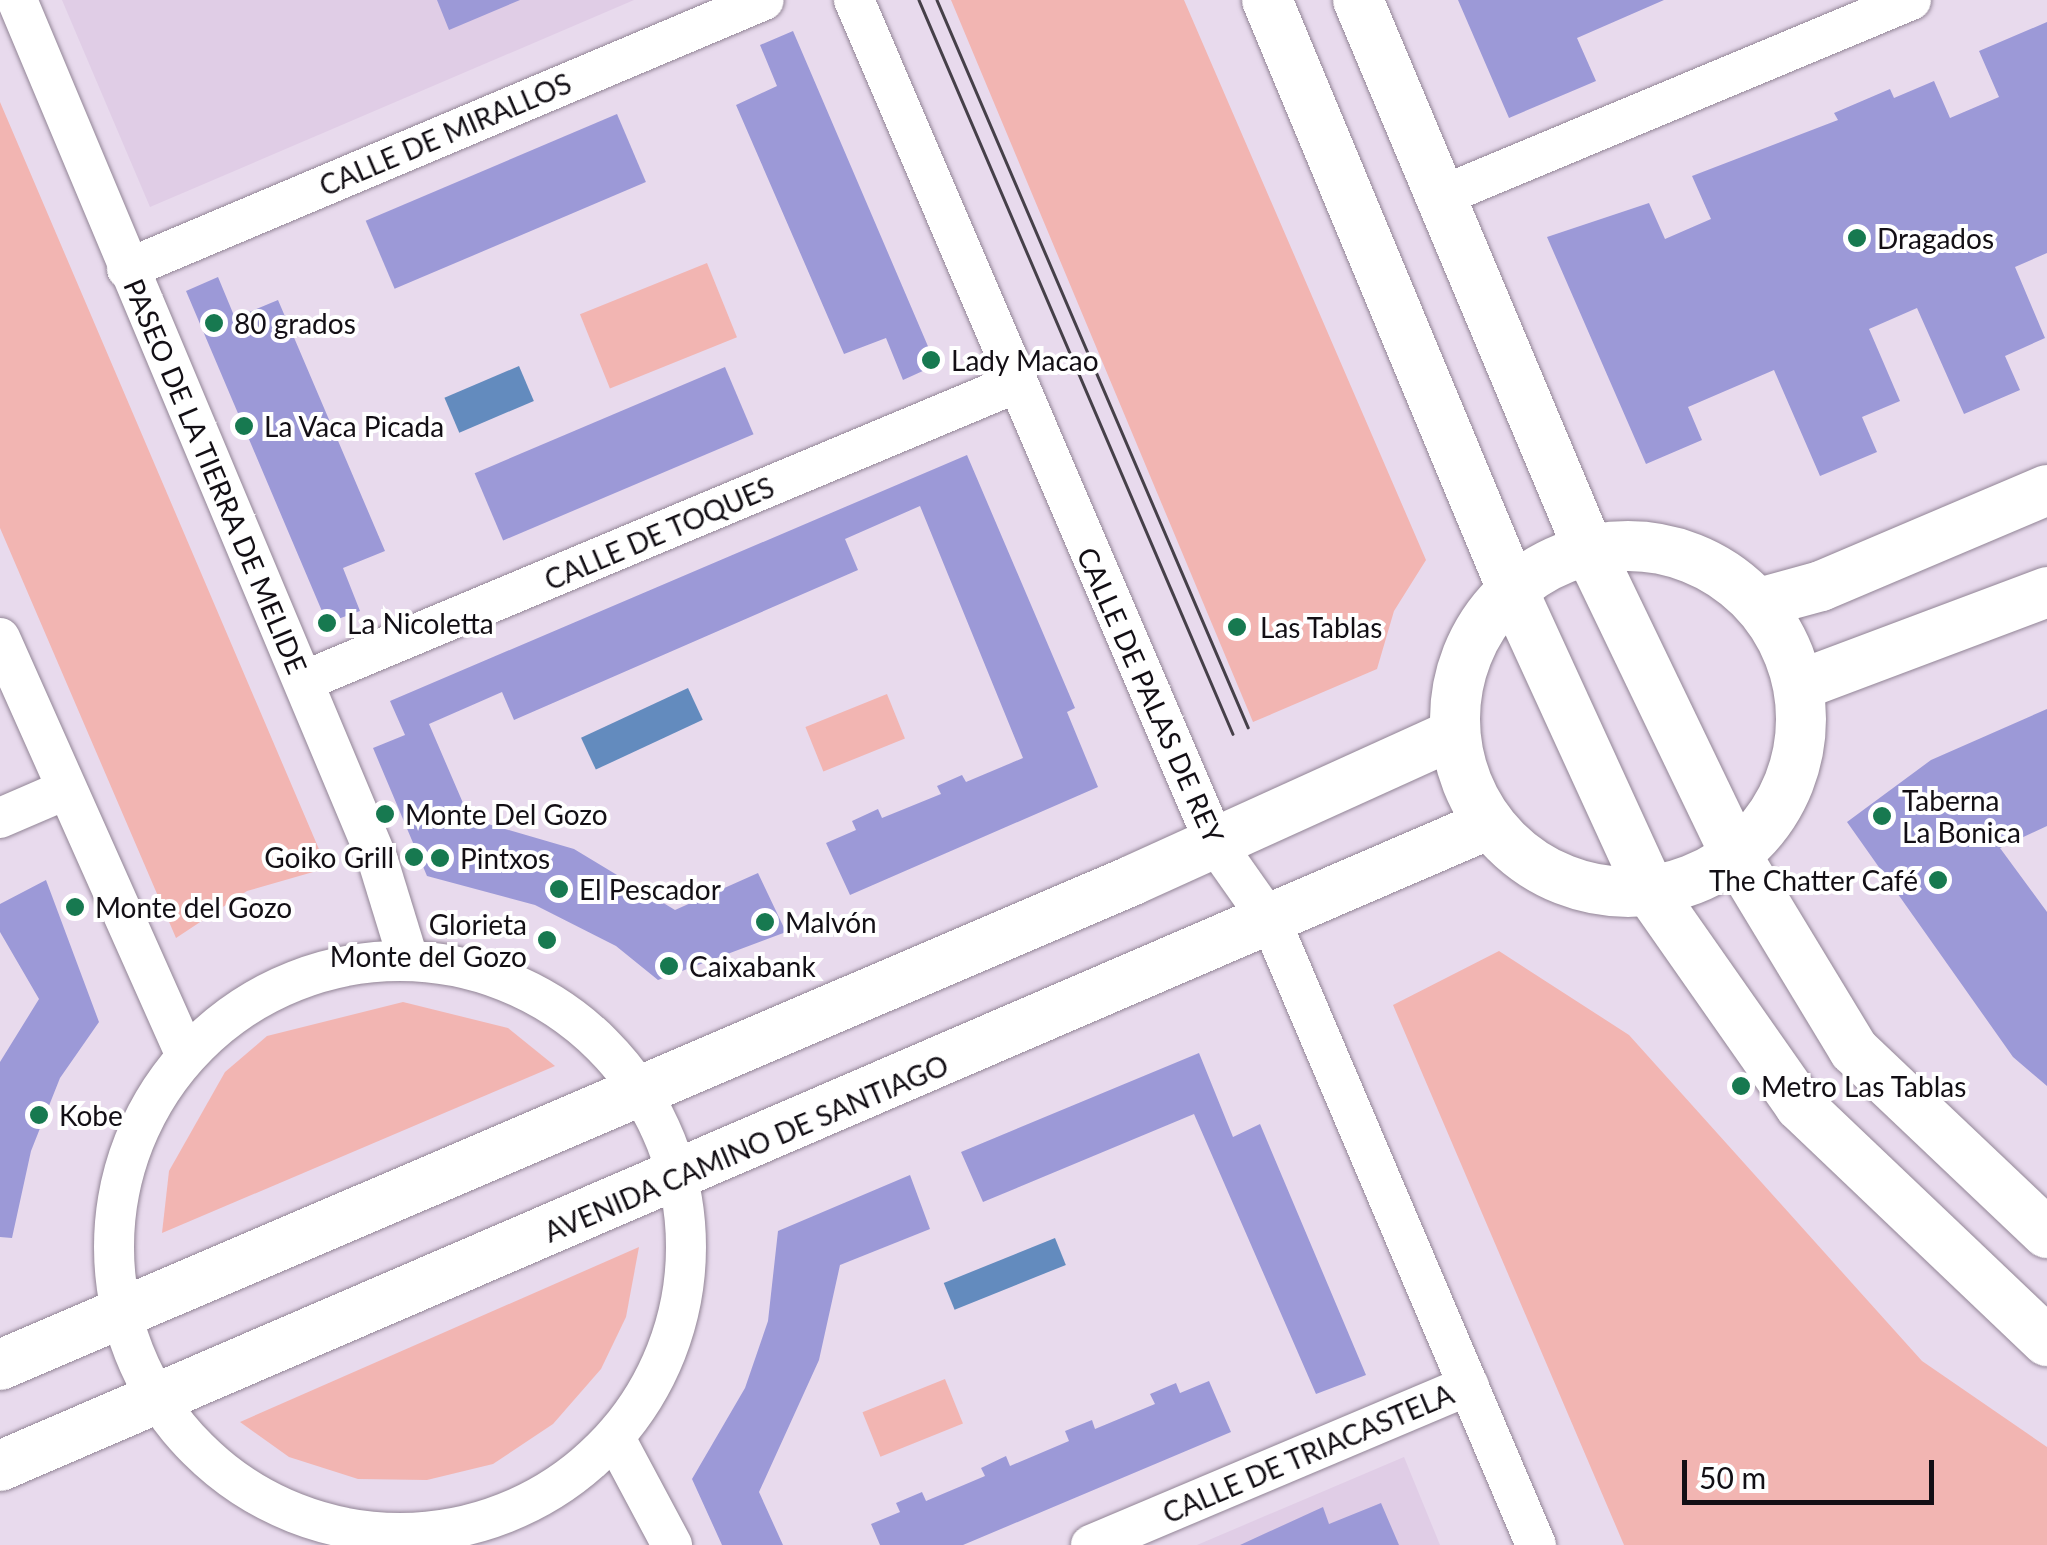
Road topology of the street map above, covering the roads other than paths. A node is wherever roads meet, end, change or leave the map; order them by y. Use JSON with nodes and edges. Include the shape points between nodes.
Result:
{"nodes":[{"id":1,"x":17,"y":0,"type":"edge"},
{"id":2,"x":764,"y":0,"type":"edge"},
{"id":3,"x":854,"y":0,"type":"edge"},
{"id":4,"x":1267,"y":0,"type":"edge"},
{"id":5,"x":1358,"y":0,"type":"edge"},
{"id":6,"x":1911,"y":0,"type":"edge"},
{"id":7,"x":1444,"y":196,"type":"junction"},
{"id":8,"x":127,"y":269,"type":"junction"},
{"id":9,"x":1014,"y":384,"type":"junction"},
{"id":10,"x":2047,"y":490,"type":"edge"},
{"id":11,"x":1590,"y":550,"type":"junction"},
{"id":12,"x":1512,"y":589,"type":"junction"},
{"id":13,"x":2047,"y":592,"type":"edge"},
{"id":14,"x":1758,"y":603,"type":"junction"},
{"id":15,"x":0,"y":638,"type":"edge"},
{"id":16,"x":304,"y":680,"type":"junction"},
{"id":17,"x":1800,"y":685,"type":"junction"},
{"id":18,"x":1452,"y":735,"type":"junction"},
{"id":19,"x":65,"y":790,"type":"junction"},
{"id":20,"x":0,"y":818,"type":"edge"},
{"id":21,"x":1490,"y":824,"type":"junction"},
{"id":22,"x":1214,"y":843,"type":"junction"},
{"id":23,"x":1737,"y":857,"type":"junction"},
{"id":24,"x":1651,"y":892,"type":"junction"},
{"id":25,"x":1272,"y":924,"type":"junction"},
{"id":26,"x":407,"y":955,"type":"junction"},
{"id":27,"x":184,"y":1052,"type":"junction"},
{"id":28,"x":637,"y":1089,"type":"junction"},
{"id":29,"x":673,"y":1178,"type":"junction"},
{"id":30,"x":2047,"y":1233,"type":"edge"},
{"id":31,"x":127,"y":1309,"type":"junction"},
{"id":32,"x":2047,"y":1341,"type":"edge"},
{"id":33,"x":0,"y":1364,"type":"edge"},
{"id":34,"x":1470,"y":1385,"type":"junction"},
{"id":35,"x":160,"y":1400,"type":"junction"},
{"id":36,"x":616,"y":1440,"type":"junction"},
{"id":37,"x":0,"y":1466,"type":"edge"},
{"id":38,"x":387,"y":1540,"type":"edge"},
{"id":39,"x":672,"y":1545,"type":"edge"},
{"id":40,"x":1091,"y":1545,"type":"edge"},
{"id":41,"x":1536,"y":1545,"type":"edge"}],
"edges":[{"from":1,"to":8,"type":"street","name":"PASEO DE LA TIERRA DE MELIDE"},
{"from":2,"to":8,"type":"street","name":"CALLE DE MIRALLOS"},
{"from":3,"to":9,"type":"street","name":"CALLE DE PALAS DE REY"},
{"from":4,"to":12,"type":"street"},
{"from":5,"to":7,"type":"street"},
{"from":6,"to":7,"type":"street"},
{"from":7,"to":11,"type":"street"},
{"from":8,"to":16,"type":"street","name":"PASEO DE LA TIERRA DE MELIDE"},
{"from":9,"to":16,"type":"street","name":"CALLE DE TOQUES"},
{"from":9,"to":22,"type":"street","name":"CALLE DE PALAS DE REY"},
{"from":10,"to":14,"type":"street","via":[[1822,586]]},
{"from":11,"to":12,"type":"street"},
{"from":11,"to":14,"type":"street","via":[[1651,546],[1710,565]]},
{"from":11,"to":23,"type":"street"},
{"from":12,"to":18,"type":"street","via":[[1466,656]]},
{"from":12,"to":24,"type":"street"},
{"from":13,"to":17,"type":"street","via":[[1860,669]]},
{"from":14,"to":17,"type":"street"},
{"from":15,"to":19,"type":"street"},
{"from":16,"to":26,"type":"street","name":"PASEO DE LA TIERRA DE MELIDE"},
{"from":17,"to":23,"type":"street","via":[[1801,749],[1779,809]]},
{"from":18,"to":21,"type":"street"},
{"from":18,"to":22,"type":"street"},
{"from":19,"to":20,"type":"street"},
{"from":19,"to":27,"type":"street"},
{"from":21,"to":24,"type":"street","via":[[1534,866],[1590,890]]},
{"from":21,"to":25,"type":"street","name":"AVENIDA CAMINO DE SANTIAGO"},
{"from":22,"to":25,"type":"street","name":"CALLE DE PALAS DE REY"},
{"from":22,"to":28,"type":"street"},
{"from":23,"to":24,"type":"street","via":[[1697,880]]},
{"from":23,"to":30,"type":"street","via":[[1854,1050]]},
{"from":24,"to":32,"type":"street","via":[[1800,1106]]},
{"from":25,"to":29,"type":"street","name":"AVENIDA CAMINO DE SANTIAGO"},
{"from":25,"to":34,"type":"street","name":"CALLE DE PALAS DE REY"},
{"from":26,"to":27,"type":"street","via":[[324,964],[248,997]]},
{"from":26,"to":28,"type":"street","via":[[520,987],[604,1045]]},
{"from":27,"to":31,"type":"street","via":[[147,1108],[123,1171],[116,1238]]},
{"from":28,"to":29,"type":"street"},
{"from":28,"to":31,"type":"street"},
{"from":29,"to":35,"type":"street","name":"AVENIDA CAMINO DE SANTIAGO"},
{"from":29,"to":36,"type":"street","via":[[686,1246],[679,1316],[655,1382]]},
{"from":31,"to":33,"type":"street"},
{"from":31,"to":35,"type":"street"},
{"from":34,"to":40,"type":"street","name":"CALLE DE TRIACASTELA"},
{"from":34,"to":41,"type":"street","name":"CALLE DE PALAS DE REY"},
{"from":35,"to":37,"type":"street","name":"AVENIDA CAMINO DE SANTIAGO"},
{"from":35,"to":38,"type":"street","via":[[206,1455],[258,1495],[319,1522]]},
{"from":36,"to":38,"type":"street","via":[[568,1484],[512,1514]]},
{"from":36,"to":39,"type":"street"}]}
